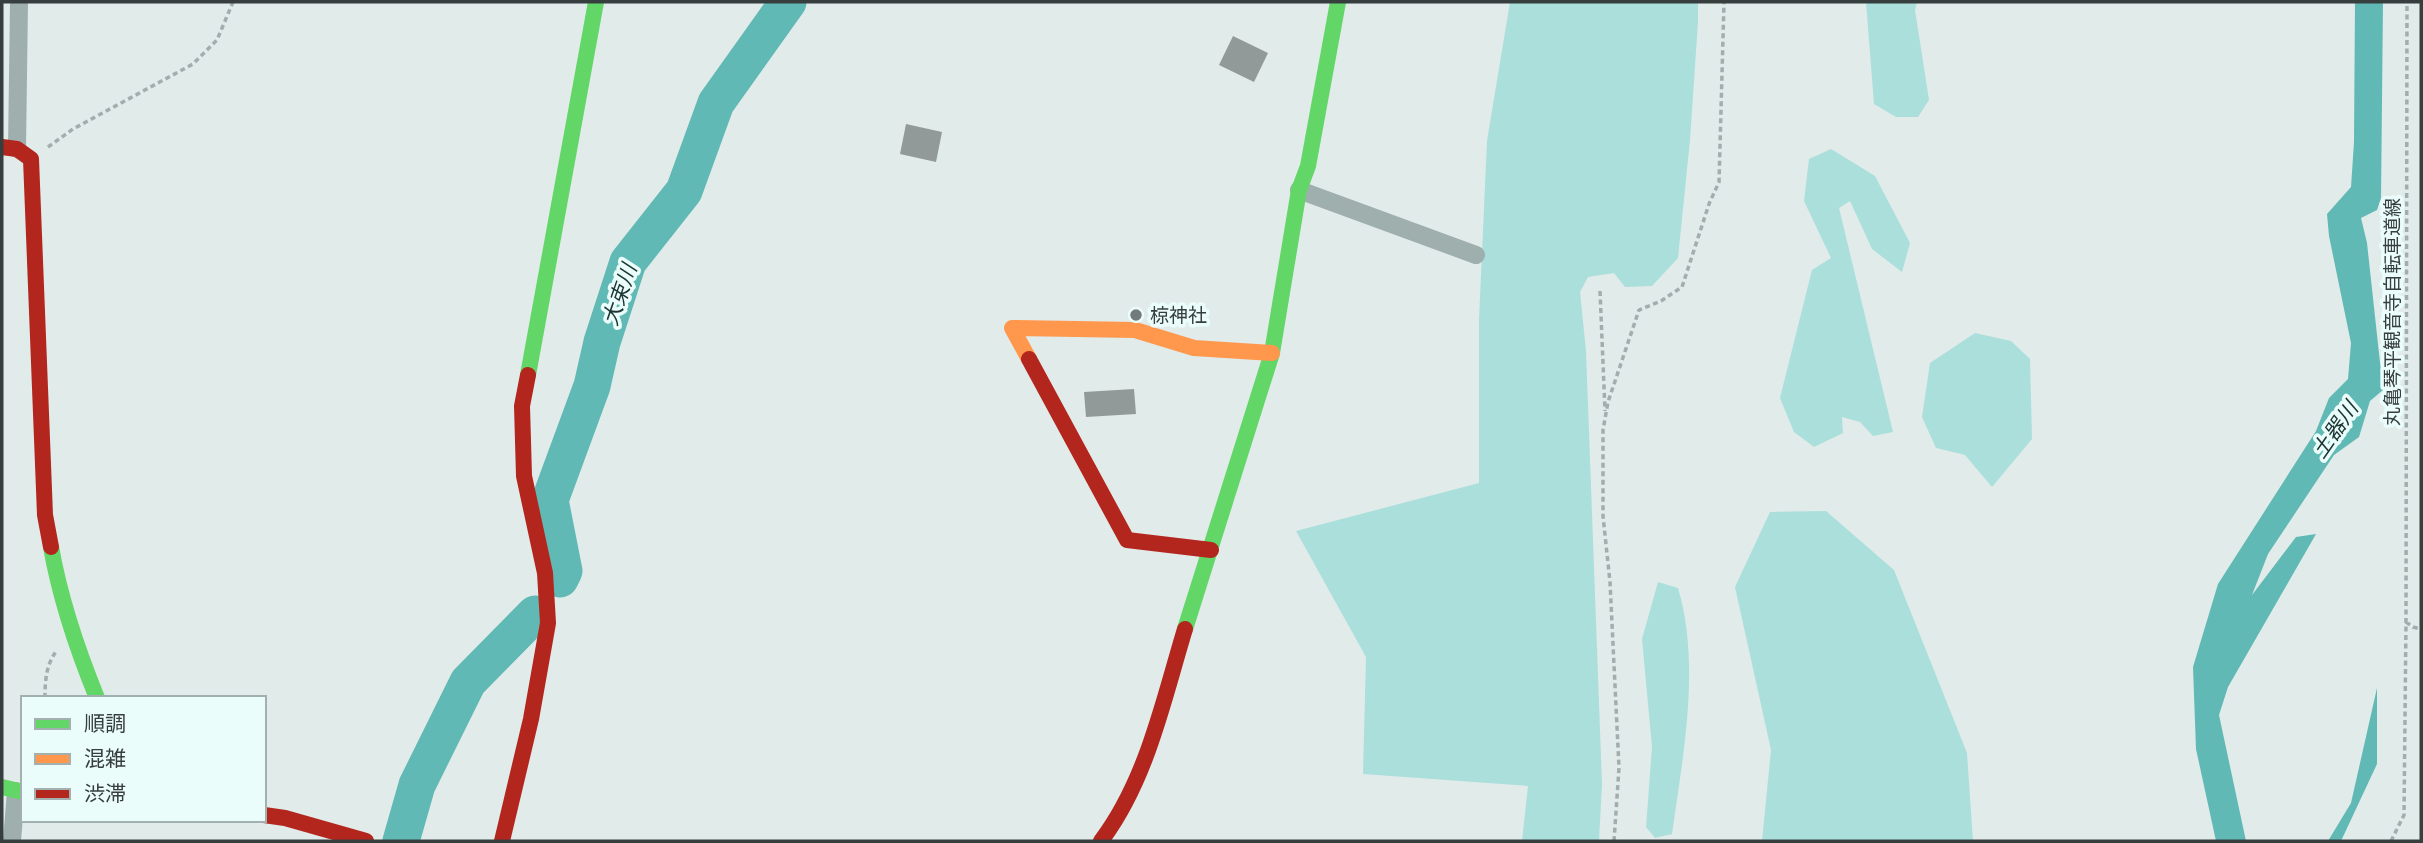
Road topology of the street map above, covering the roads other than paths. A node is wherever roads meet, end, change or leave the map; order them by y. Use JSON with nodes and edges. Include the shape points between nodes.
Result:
{"nodes":[{"id":1,"x":19,"y":2,"type":"edge"},
{"id":2,"x":596,"y":2,"type":"edge"},
{"id":3,"x":1338,"y":2,"type":"edge"},
{"id":4,"x":17,"y":152,"type":"edge"},
{"id":5,"x":1298,"y":190,"type":"junction"},
{"id":6,"x":1476,"y":256,"type":"dead end"},
{"id":7,"x":1272,"y":353,"type":"junction"},
{"id":8,"x":1211,"y":550,"type":"junction"},
{"id":9,"x":96,"y":696,"type":"edge"},
{"id":10,"x":14,"y":790,"type":"edge"},
{"id":11,"x":266,"y":815,"type":"edge"},
{"id":12,"x":12,"y":841,"type":"edge"},
{"id":13,"x":366,"y":841,"type":"edge"},
{"id":14,"x":502,"y":841,"type":"edge"},
{"id":15,"x":1101,"y":841,"type":"edge"}],
"edges":[{"from":1,"to":4,"type":"street"},
{"from":2,"to":14,"type":"street","via":[[522,407],[524,476],[545,573],[548,623]]},
{"from":3,"to":5,"type":"street","via":[[1308,166]]},
{"from":4,"to":9,"type":"street","via":[[45,515],[56,577]]},
{"from":5,"to":6,"type":"street"},
{"from":5,"to":7,"type":"street"},
{"from":7,"to":8,"type":"street"},
{"from":7,"to":8,"type":"street","via":[[1194,348],[1135,330],[1012,328],[1127,540]]},
{"from":8,"to":15,"type":"street","via":[[1148,749],[1114,825]]},
{"from":10,"to":12,"type":"street"},
{"from":11,"to":13,"type":"street"}]}
